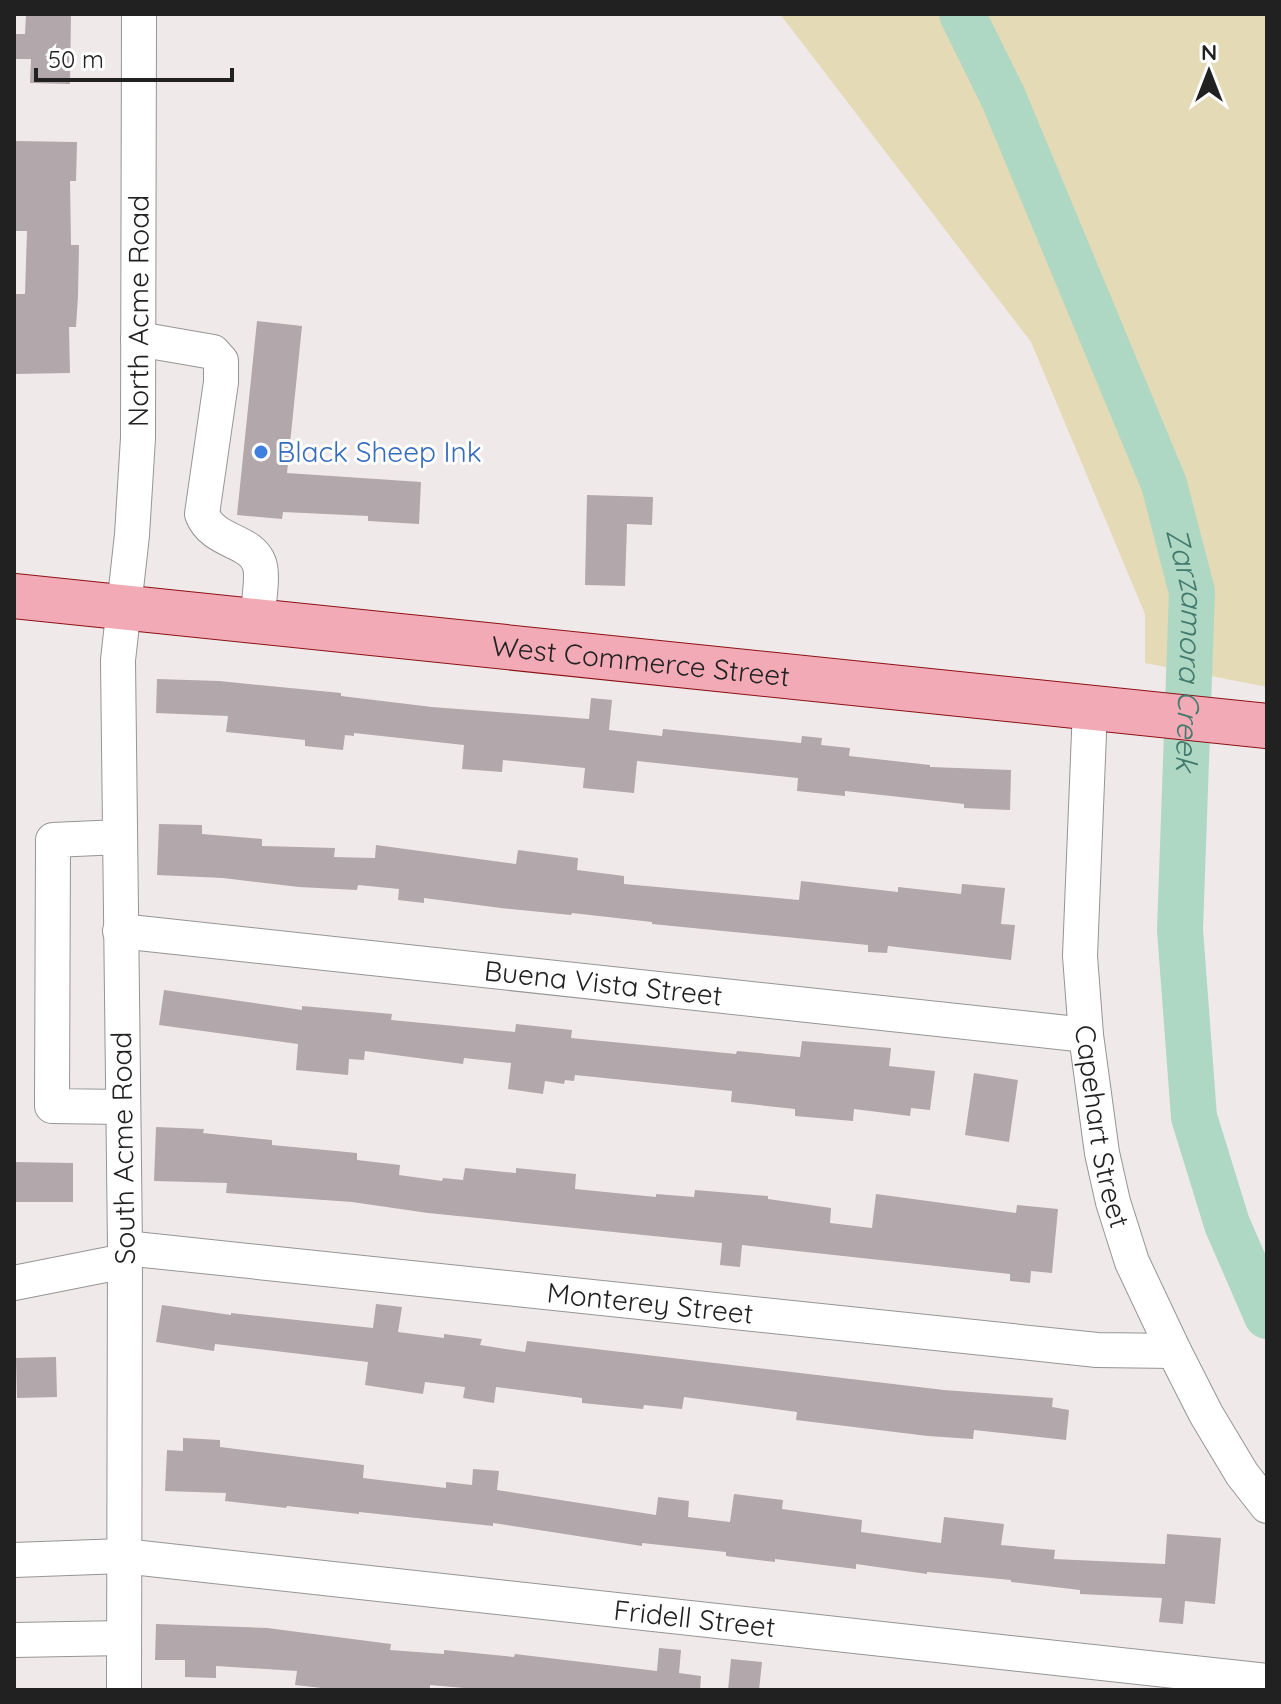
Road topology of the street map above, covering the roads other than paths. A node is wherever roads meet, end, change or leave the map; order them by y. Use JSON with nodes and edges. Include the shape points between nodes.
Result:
{"nodes":[{"id":1,"x":139,"y":14,"type":"edge"},
{"id":2,"x":138,"y":339,"type":"junction"},
{"id":3,"x":14,"y":596,"type":"edge"},
{"id":4,"x":123,"y":607,"type":"junction"},
{"id":5,"x":257,"y":621,"type":"junction"},
{"id":6,"x":1109,"y":710,"type":"junction"},
{"id":7,"x":1263,"y":726,"type":"edge"},
{"id":8,"x":120,"y":837,"type":"junction"},
{"id":9,"x":120,"y":931,"type":"junction"},
{"id":10,"x":1086,"y":1035,"type":"junction"},
{"id":11,"x":123,"y":1107,"type":"junction"},
{"id":12,"x":125,"y":1254,"type":"junction"},
{"id":13,"x":14,"y":1283,"type":"edge"},
{"id":14,"x":1174,"y":1351,"type":"junction"},
{"id":15,"x":1267,"y":1506,"type":"edge"},
{"id":16,"x":123,"y":1556,"type":"junction"},
{"id":17,"x":14,"y":1560,"type":"edge"},
{"id":18,"x":124,"y":1638,"type":"junction"},
{"id":19,"x":14,"y":1640,"type":"edge"},
{"id":20,"x":1267,"y":1681,"type":"edge"},
{"id":21,"x":124,"y":1690,"type":"edge"}],
"edges":[{"from":1,"to":2,"type":"street","name":"North Acme Road"},
{"from":2,"to":4,"type":"street","name":"North Acme Road","via":[[138,438]]},
{"from":2,"to":5,"type":"street","via":[[213,352],[221,361],[202,514],[218,535],[253,552],[261,565]]},
{"from":3,"to":4,"type":"main road","name":"West Commerce Street"},
{"from":4,"to":5,"type":"main road","name":"West Commerce Street"},
{"from":4,"to":8,"type":"street","name":"South Acme Road","via":[[118,660]]},
{"from":5,"to":6,"type":"main road","name":"West Commerce Street"},
{"from":6,"to":7,"type":"main road","name":"West Commerce Street"},
{"from":6,"to":10,"type":"street","name":"Capehart Street","via":[[1080,956]]},
{"from":8,"to":9,"type":"street","name":"South Acme Road"},
{"from":8,"to":11,"type":"street","via":[[53,840],[52,1106]]},
{"from":9,"to":10,"type":"street","name":"Buena Vista Street"},
{"from":9,"to":11,"type":"street","name":"South Acme Road"},
{"from":10,"to":14,"type":"street","name":"Capehart Street","via":[[1113,1202],[1132,1262]]},
{"from":11,"to":12,"type":"street","name":"South Acme Road"},
{"from":12,"to":13,"type":"street","name":"Monterey Street"},
{"from":12,"to":14,"type":"street","name":"Monterey Street","via":[[1097,1350]]},
{"from":12,"to":16,"type":"street","name":"South Acme Road"},
{"from":14,"to":15,"type":"street","name":"Capehart Street","via":[[1206,1414]]},
{"from":16,"to":17,"type":"street","name":"Fridell Street"},
{"from":16,"to":18,"type":"street","name":"South Acme Road"},
{"from":16,"to":20,"type":"street","name":"Fridell Street"},
{"from":18,"to":19,"type":"street"},
{"from":18,"to":21,"type":"street","name":"South Acme Road"}]}
